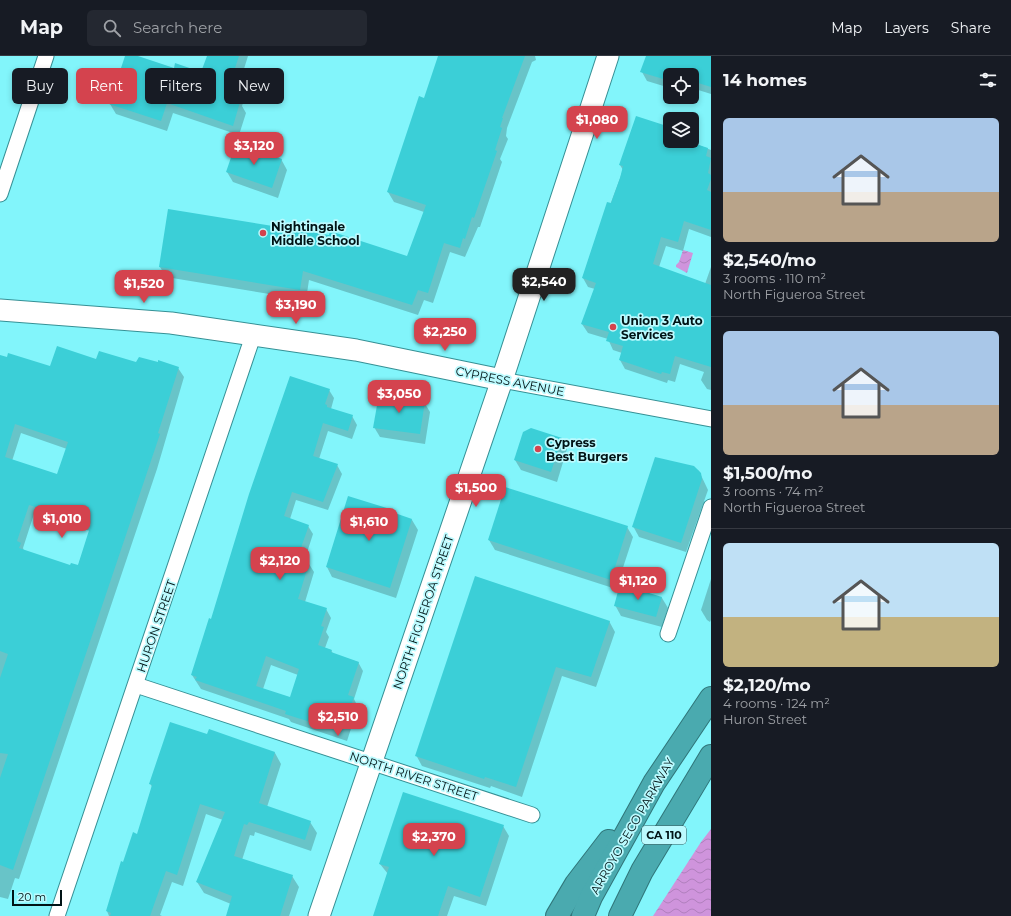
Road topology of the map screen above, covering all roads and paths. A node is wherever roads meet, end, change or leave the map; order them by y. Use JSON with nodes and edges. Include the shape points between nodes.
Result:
{"nodes":[{"id":1,"x":46,"y":56,"type":"edge"},
{"id":2,"x":608,"y":56,"type":"edge"},
{"id":3,"x":0,"y":194,"type":"edge"},
{"id":4,"x":0,"y":310,"type":"edge"},
{"id":5,"x":253,"y":336,"type":"junction"},
{"id":6,"x":502,"y":380,"type":"junction"},
{"id":7,"x":711,"y":419,"type":"edge"},
{"id":8,"x":711,"y":507,"type":"edge"},
{"id":9,"x":668,"y":634,"type":"dead end"},
{"id":10,"x":136,"y":685,"type":"junction"},
{"id":11,"x":711,"y":698,"type":"edge"},
{"id":12,"x":711,"y":756,"type":"edge"},
{"id":13,"x":372,"y":762,"type":"junction"},
{"id":14,"x":654,"y":783,"type":"junction"},
{"id":15,"x":532,"y":814,"type":"dead end"},
{"id":16,"x":57,"y":916,"type":"edge"},
{"id":17,"x":320,"y":916,"type":"edge"},
{"id":18,"x":557,"y":916,"type":"edge"},
{"id":19,"x":583,"y":916,"type":"edge"},
{"id":20,"x":620,"y":916,"type":"edge"}],
"edges":[{"from":1,"to":3,"type":"street"},
{"from":2,"to":6,"type":"main road","name":"NORTH FIGUEROA STREET"},
{"from":4,"to":5,"type":"main road","name":"CYPRESS AVENUE","via":[[170,323]]},
{"from":5,"to":6,"type":"main road","name":"CYPRESS AVENUE","via":[[356,350]]},
{"from":5,"to":10,"type":"street","name":"HURON STREET"},
{"from":6,"to":7,"type":"street","name":"CYPRESS AVENUE"},
{"from":6,"to":13,"type":"main road","name":"NORTH FIGUEROA STREET"},
{"from":8,"to":9,"type":"street"},
{"from":10,"to":13,"type":"street","name":"NORTH RIVER STREET"},
{"from":10,"to":16,"type":"street","name":"HURON STREET"},
{"from":11,"to":14,"type":"highway","name":"ARROYO SECO PARKWAY","number":"CA 110"},
{"from":12,"to":20,"type":"highway","number":"CA 110","via":[[642,871]]},
{"from":13,"to":15,"type":"street","name":"NORTH RIVER STREET"},
{"from":13,"to":17,"type":"main road","name":"NORTH FIGUEROA STREET"},
{"from":14,"to":18,"type":"highway","via":[[576,884]]},
{"from":14,"to":19,"type":"highway","name":"ARROYO SECO PARKWAY","number":"CA 110"}]}
